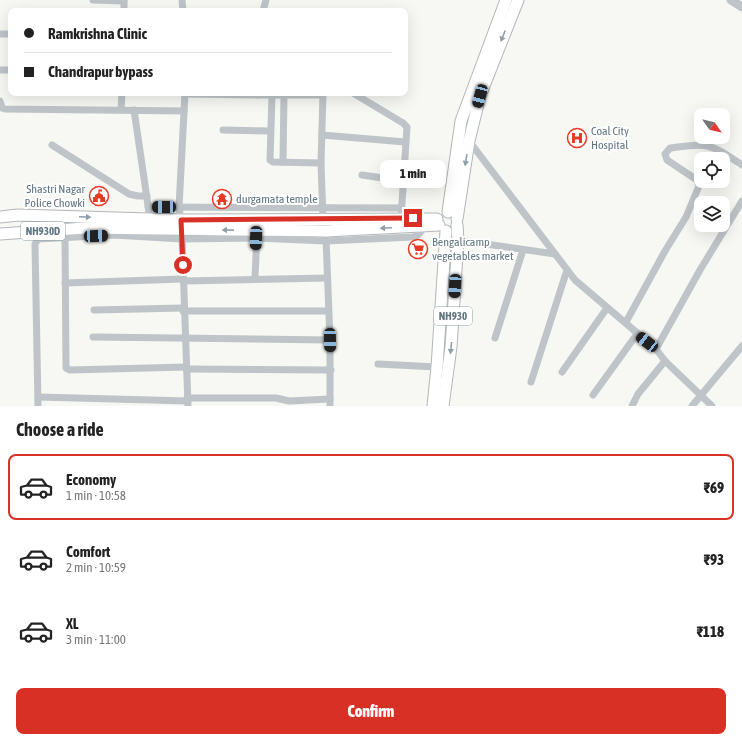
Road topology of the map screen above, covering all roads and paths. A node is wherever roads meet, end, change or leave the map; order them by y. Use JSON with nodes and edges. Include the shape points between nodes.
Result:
{"nodes":[{"id":1,"x":93,"y":0,"type":"edge"},
{"id":2,"x":506,"y":0,"type":"edge"},
{"id":3,"x":518,"y":0,"type":"edge"},
{"id":4,"x":731,"y":0,"type":"edge"},
{"id":5,"x":124,"y":1,"type":"edge"},
{"id":6,"x":742,"y":7,"type":"edge"},
{"id":7,"x":122,"y":96,"type":"edge"},
{"id":8,"x":185,"y":96,"type":"edge"},
{"id":9,"x":272,"y":96,"type":"edge"},
{"id":10,"x":284,"y":96,"type":"edge"},
{"id":11,"x":323,"y":96,"type":"edge"},
{"id":12,"x":359,"y":96,"type":"edge"},
{"id":13,"x":0,"y":101,"type":"edge"},
{"id":14,"x":121,"y":110,"type":"junction"},
{"id":15,"x":134,"y":110,"type":"junction"},
{"id":16,"x":184,"y":111,"type":"junction"},
{"id":17,"x":223,"y":130,"type":"dead end"},
{"id":18,"x":270,"y":132,"type":"junction"},
{"id":19,"x":322,"y":135,"type":"junction"},
{"id":20,"x":469,"y":141,"type":"junction"},
{"id":21,"x":405,"y":142,"type":"junction"},
{"id":22,"x":52,"y":145,"type":"dead end"},
{"id":23,"x":283,"y":162,"type":"junction"},
{"id":24,"x":321,"y":163,"type":"junction"},
{"id":25,"x":742,"y":166,"type":"edge"},
{"id":26,"x":362,"y":175,"type":"dead end"},
{"id":27,"x":403,"y":181,"type":"junction"},
{"id":28,"x":147,"y":196,"type":"junction"},
{"id":29,"x":742,"y":201,"type":"edge"},
{"id":30,"x":148,"y":207,"type":"junction"},
{"id":31,"x":179,"y":207,"type":"junction"},
{"id":32,"x":323,"y":208,"type":"junction"},
{"id":33,"x":448,"y":212,"type":"junction"},
{"id":34,"x":401,"y":213,"type":"junction"},
{"id":35,"x":0,"y":217,"type":"edge"},
{"id":36,"x":150,"y":219,"type":"junction"},
{"id":37,"x":323,"y":219,"type":"junction"},
{"id":38,"x":457,"y":222,"type":"junction"},
{"id":39,"x":441,"y":225,"type":"junction"},
{"id":40,"x":181,"y":229,"type":"junction"},
{"id":41,"x":0,"y":234,"type":"edge"},
{"id":42,"x":257,"y":234,"type":"junction"},
{"id":43,"x":326,"y":236,"type":"junction"},
{"id":44,"x":65,"y":237,"type":"junction"},
{"id":45,"x":458,"y":240,"type":"junction"},
{"id":46,"x":523,"y":250,"type":"junction"},
{"id":47,"x":555,"y":254,"type":"junction"},
{"id":48,"x":567,"y":270,"type":"junction"},
{"id":49,"x":255,"y":278,"type":"junction"},
{"id":50,"x":327,"y":278,"type":"junction"},
{"id":51,"x":183,"y":280,"type":"junction"},
{"id":52,"x":66,"y":283,"type":"junction"},
{"id":53,"x":607,"y":308,"type":"junction"},
{"id":54,"x":183,"y":309,"type":"junction"},
{"id":55,"x":94,"y":310,"type":"dead end"},
{"id":56,"x":328,"y":311,"type":"junction"},
{"id":57,"x":626,"y":322,"type":"junction"},
{"id":58,"x":638,"y":334,"type":"junction"},
{"id":59,"x":93,"y":337,"type":"dead end"},
{"id":60,"x":495,"y":338,"type":"dead end"},
{"id":61,"x":184,"y":339,"type":"junction"},
{"id":62,"x":330,"y":340,"type":"junction"},
{"id":63,"x":742,"y":346,"type":"edge"},
{"id":64,"x":656,"y":349,"type":"junction"},
{"id":65,"x":665,"y":361,"type":"junction"},
{"id":66,"x":378,"y":364,"type":"dead end"},
{"id":67,"x":437,"y":367,"type":"junction"},
{"id":68,"x":186,"y":368,"type":"junction"},
{"id":69,"x":331,"y":370,"type":"junction"},
{"id":70,"x":562,"y":372,"type":"dead end"},
{"id":71,"x":531,"y":382,"type":"dead end"},
{"id":72,"x":592,"y":395,"type":"dead end"},
{"id":73,"x":700,"y":396,"type":"junction"},
{"id":74,"x":38,"y":397,"type":"junction"},
{"id":75,"x":188,"y":402,"type":"edge"},
{"id":76,"x":330,"y":403,"type":"edge"},
{"id":77,"x":38,"y":406,"type":"edge"},
{"id":78,"x":433,"y":406,"type":"edge"},
{"id":79,"x":443,"y":406,"type":"edge"},
{"id":80,"x":632,"y":406,"type":"edge"},
{"id":81,"x":692,"y":406,"type":"edge"},
{"id":82,"x":712,"y":406,"type":"edge"}],
"edges":[{"from":1,"to":5,"type":"street"},
{"from":2,"to":33,"type":"highway","via":[[461,121]]},
{"from":3,"to":20,"type":"highway","number":"NH930","one_way":true,"via":[[480,96]]},
{"from":4,"to":6,"type":"street"},
{"from":7,"to":14,"type":"street"},
{"from":8,"to":16,"type":"street"},
{"from":9,"to":18,"type":"street"},
{"from":10,"to":23,"type":"street"},
{"from":11,"to":19,"type":"street"},
{"from":12,"to":21,"type":"street","via":[[403,123],[407,128]]},
{"from":13,"to":14,"type":"street","via":[[2,108],[5,109]]},
{"from":14,"to":15,"type":"street"},
{"from":15,"to":16,"type":"street"},
{"from":15,"to":28,"type":"street"},
{"from":16,"to":31,"type":"street"},
{"from":17,"to":18,"type":"street"},
{"from":18,"to":23,"type":"street","via":[[270,160]]},
{"from":19,"to":21,"type":"street"},
{"from":19,"to":24,"type":"street"},
{"from":20,"to":38,"type":"highway","number":"NH930","one_way":true},
{"from":20,"to":47,"type":"street"},
{"from":21,"to":27,"type":"street"},
{"from":22,"to":28,"type":"street","via":[[129,194]]},
{"from":23,"to":24,"type":"street"},
{"from":24,"to":32,"type":"street"},
{"from":25,"to":57,"type":"street","via":[[717,148],[707,145],[667,150],[667,160],[697,180],[699,186],[686,217]]},
{"from":26,"to":27,"type":"street"},
{"from":27,"to":34,"type":"street"},
{"from":28,"to":30,"type":"street"},
{"from":29,"to":64,"type":"street"},
{"from":30,"to":31,"type":"street"},
{"from":30,"to":36,"type":"street"},
{"from":31,"to":32,"type":"street"},
{"from":31,"to":40,"type":"street"},
{"from":32,"to":34,"type":"street"},
{"from":32,"to":37,"type":"street"},
{"from":33,"to":38,"type":"highway","via":[[454,214]]},
{"from":33,"to":39,"type":"highway","via":[[442,214]]},
{"from":34,"to":37,"type":"highway","number":"NH930D"},
{"from":34,"to":39,"type":"highway","number":"NH930D"},
{"from":35,"to":36,"type":"highway","number":"NH930D","one_way":true,"via":[[18,214]]},
{"from":36,"to":40,"type":"highway","number":"NH930D"},
{"from":37,"to":40,"type":"highway","number":"NH930D"},
{"from":38,"to":39,"type":"highway","via":[[453,230]]},
{"from":38,"to":45,"type":"highway","number":"NH930"},
{"from":39,"to":43,"type":"highway","number":"NH930D"},
{"from":39,"to":67,"type":"highway","number":"NH930"},
{"from":40,"to":41,"type":"highway","number":"NH930D","via":[[85,228]]},
{"from":40,"to":42,"type":"highway","number":"NH930D"},
{"from":40,"to":44,"type":"street"},
{"from":40,"to":51,"type":"street"},
{"from":42,"to":43,"type":"highway","number":"NH930D"},
{"from":42,"to":49,"type":"street"},
{"from":43,"to":50,"type":"street"},
{"from":44,"to":52,"type":"street"},
{"from":44,"to":74,"type":"street","via":[[42,238],[35,244]]},
{"from":45,"to":46,"type":"street"},
{"from":45,"to":79,"type":"highway","number":"NH930","one_way":true,"via":[[451,347]]},
{"from":46,"to":47,"type":"street"},
{"from":46,"to":60,"type":"street"},
{"from":47,"to":48,"type":"street"},
{"from":48,"to":53,"type":"street","via":[[574,280]]},
{"from":48,"to":71,"type":"street"},
{"from":49,"to":50,"type":"street"},
{"from":49,"to":51,"type":"street"},
{"from":50,"to":56,"type":"street"},
{"from":51,"to":52,"type":"street"},
{"from":51,"to":54,"type":"street"},
{"from":52,"to":68,"type":"street","via":[[65,366],[68,369]]},
{"from":53,"to":57,"type":"street"},
{"from":53,"to":70,"type":"street"},
{"from":54,"to":55,"type":"street"},
{"from":54,"to":56,"type":"street"},
{"from":54,"to":61,"type":"street"},
{"from":56,"to":62,"type":"street"},
{"from":57,"to":58,"type":"street"},
{"from":58,"to":64,"type":"street"},
{"from":58,"to":72,"type":"street"},
{"from":59,"to":61,"type":"street"},
{"from":61,"to":62,"type":"street"},
{"from":61,"to":68,"type":"street"},
{"from":62,"to":69,"type":"street"},
{"from":63,"to":73,"type":"street"},
{"from":64,"to":65,"type":"street"},
{"from":65,"to":73,"type":"street"},
{"from":65,"to":80,"type":"street","via":[[638,394]]},
{"from":66,"to":67,"type":"street"},
{"from":67,"to":78,"type":"highway","number":"NH930"},
{"from":68,"to":69,"type":"street"},
{"from":68,"to":75,"type":"street"},
{"from":69,"to":76,"type":"street"},
{"from":73,"to":81,"type":"street"},
{"from":73,"to":82,"type":"street"},
{"from":74,"to":75,"type":"street"},
{"from":74,"to":77,"type":"street"},
{"from":75,"to":76,"type":"street","via":[[276,398]]}]}
